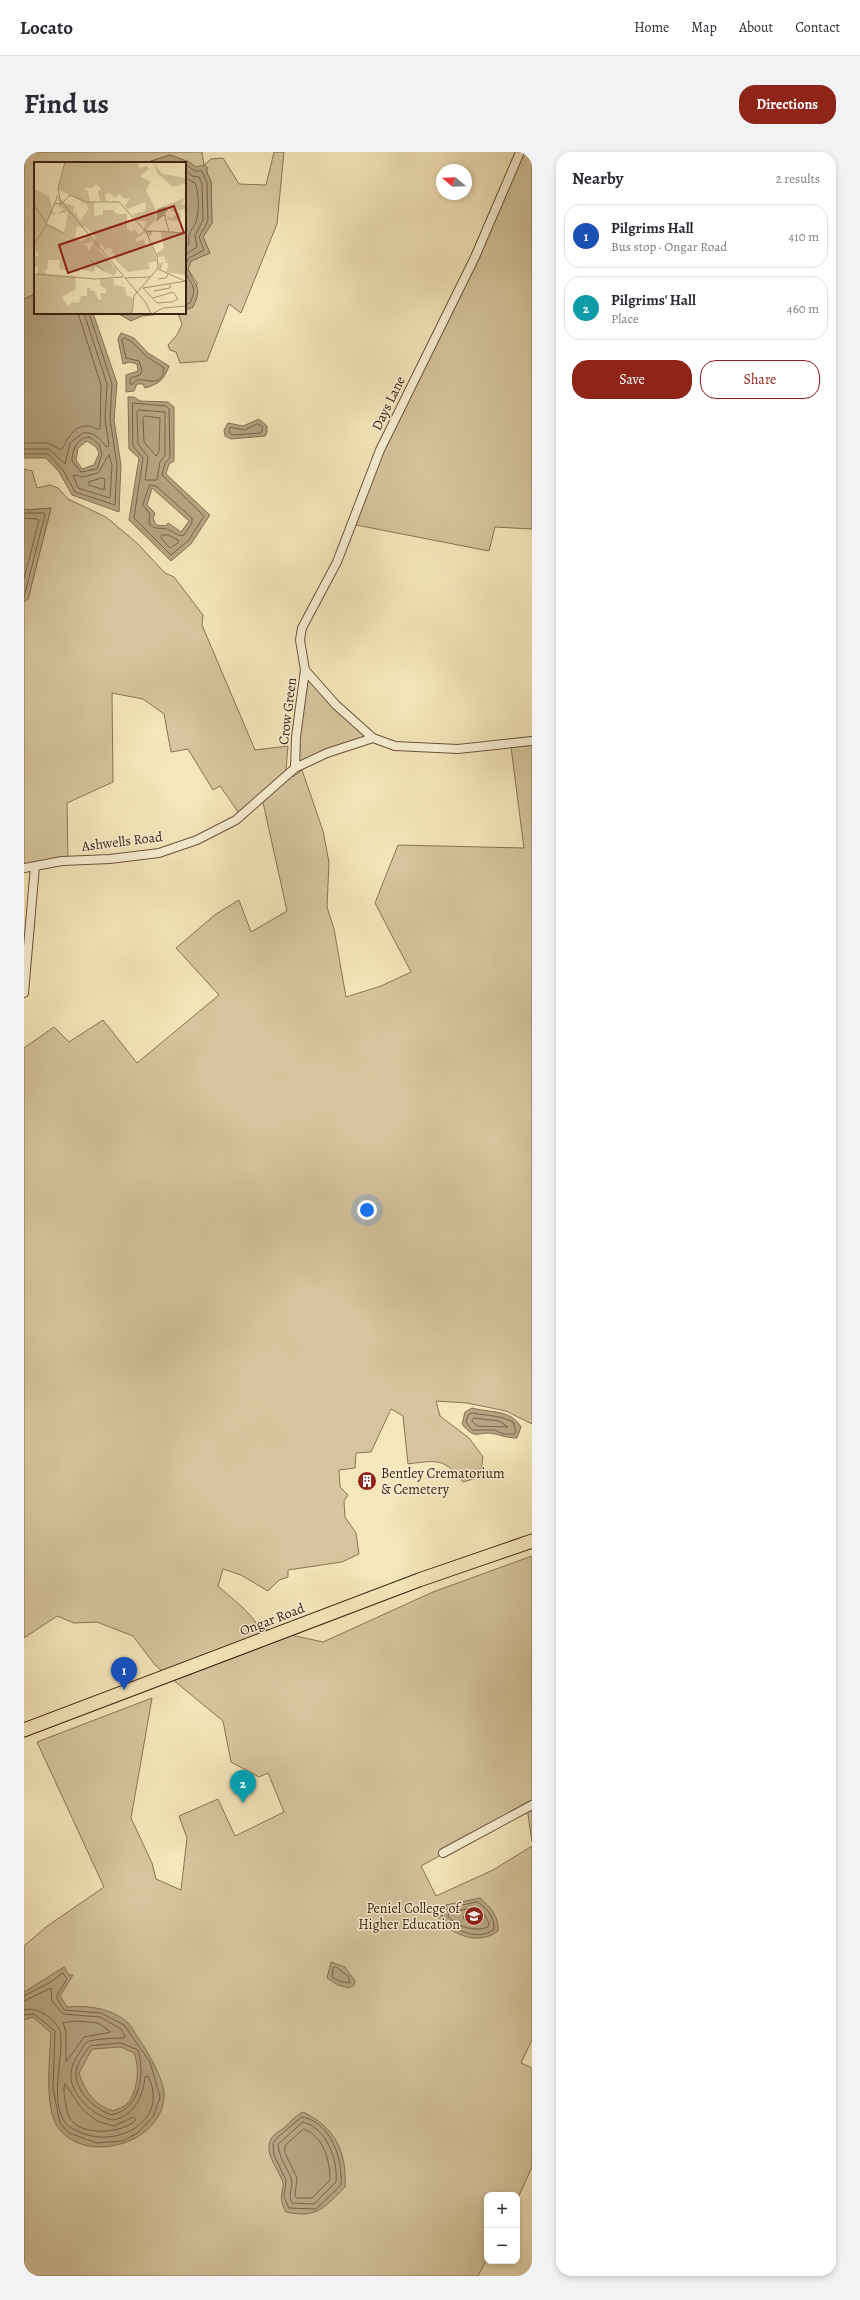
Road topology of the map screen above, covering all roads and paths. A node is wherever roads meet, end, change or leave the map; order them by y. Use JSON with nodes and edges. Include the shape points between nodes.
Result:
{"nodes":[{"id":1,"x":520,"y":152,"type":"edge"},
{"id":2,"x":305,"y":670,"type":"junction"},
{"id":3,"x":372,"y":738,"type":"junction"},
{"id":4,"x":532,"y":741,"type":"edge"},
{"id":5,"x":294,"y":768,"type":"junction"},
{"id":6,"x":35,"y":866,"type":"junction"},
{"id":7,"x":24,"y":868,"type":"edge"},
{"id":8,"x":24,"y":993,"type":"edge"},
{"id":9,"x":532,"y":1541,"type":"edge"},
{"id":10,"x":24,"y":1730,"type":"edge"},
{"id":11,"x":532,"y":1805,"type":"edge"},
{"id":12,"x":443,"y":1853,"type":"dead end"}],
"edges":[{"from":1,"to":2,"type":"street","name":"Days Lane","via":[[475,256],[380,450],[337,562],[302,628],[300,640]]},
{"from":2,"to":3,"type":"street","name":"Crow Green","via":[[336,705]]},
{"from":2,"to":5,"type":"street","name":"Crow Green"},
{"from":3,"to":4,"type":"street","via":[[396,746],[458,749]]},
{"from":3,"to":5,"type":"street","via":[[327,753]]},
{"from":5,"to":6,"type":"street","name":"Ashwells Road","via":[[236,820],[197,840],[159,853],[62,861]]},
{"from":6,"to":7,"type":"street","name":"Ashwells Road"},
{"from":6,"to":8,"type":"street"},
{"from":9,"to":10,"type":"main road","name":"Ongar Road","via":[[419,1580]]},
{"from":11,"to":12,"type":"street"}]}
